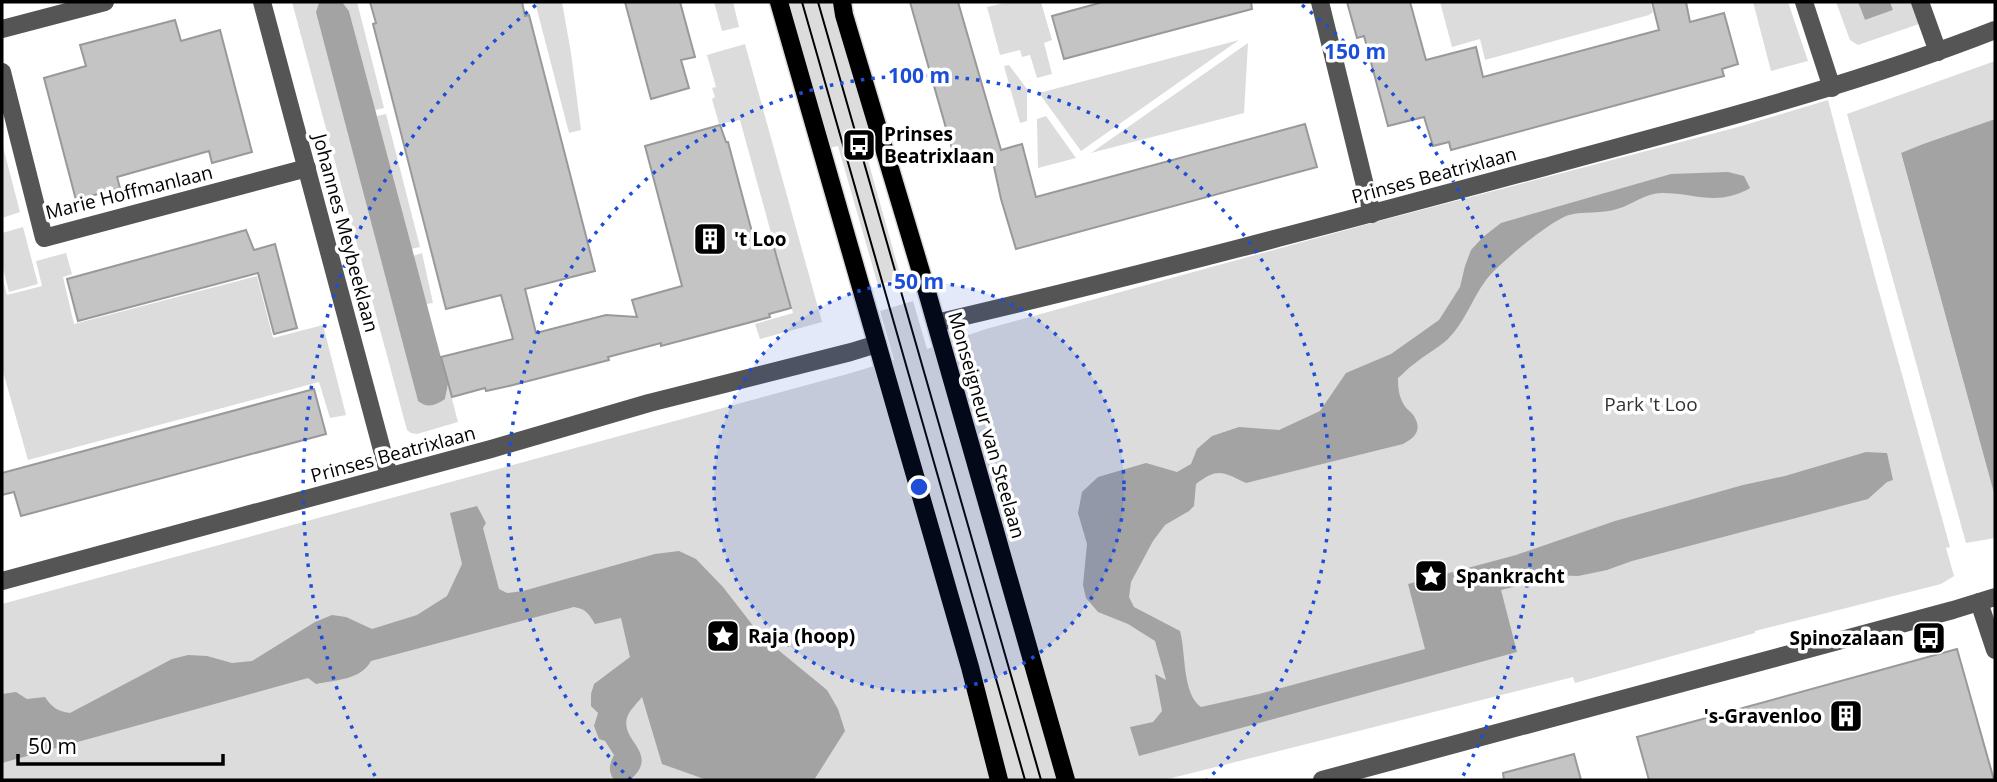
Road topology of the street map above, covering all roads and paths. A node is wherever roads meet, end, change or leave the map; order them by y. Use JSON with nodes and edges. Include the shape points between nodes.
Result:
{"nodes":[{"id":1,"x":105,"y":2,"type":"edge"},
{"id":2,"x":262,"y":2,"type":"edge"},
{"id":3,"x":779,"y":2,"type":"edge"},
{"id":4,"x":842,"y":2,"type":"edge"},
{"id":5,"x":1320,"y":2,"type":"edge"},
{"id":6,"x":1804,"y":2,"type":"edge"},
{"id":7,"x":1920,"y":2,"type":"edge"},
{"id":8,"x":2,"y":29,"type":"edge"},
{"id":9,"x":1995,"y":30,"type":"edge"},
{"id":10,"x":1938,"y":52,"type":"junction"},
{"id":11,"x":2,"y":72,"type":"edge"},
{"id":12,"x":1832,"y":88,"type":"junction"},
{"id":13,"x":307,"y":168,"type":"junction"},
{"id":14,"x":1372,"y":214,"type":"junction"},
{"id":15,"x":936,"y":323,"type":"junction"},
{"id":16,"x":877,"y":344,"type":"junction"},
{"id":17,"x":389,"y":476,"type":"junction"},
{"id":18,"x":2,"y":580,"type":"edge"},
{"id":19,"x":1987,"y":600,"type":"edge"},
{"id":20,"x":1995,"y":650,"type":"edge"},
{"id":21,"x":1333,"y":779,"type":"edge"},
{"id":22,"x":999,"y":780,"type":"edge"},
{"id":23,"x":1066,"y":780,"type":"edge"}],
"edges":[{"from":1,"to":8,"type":"street"},
{"from":2,"to":13,"type":"street","name":"Johannes Meybeeklaan"},
{"from":3,"to":16,"type":"main road"},
{"from":4,"to":15,"type":"main road","name":"Monseigneur van Steelaan"},
{"from":5,"to":14,"type":"street"},
{"from":6,"to":12,"type":"street"},
{"from":7,"to":10,"type":"street"},
{"from":9,"to":10,"type":"street","name":"Prinses Beatrixlaan"},
{"from":10,"to":12,"type":"street","name":"Prinses Beatrixlaan"},
{"from":11,"to":13,"type":"street","name":"Marie Hoffmanlaan","via":[[44,238]]},
{"from":12,"to":14,"type":"street","name":"Prinses Beatrixlaan"},
{"from":13,"to":17,"type":"street","name":"Johannes Meybeeklaan"},
{"from":14,"to":15,"type":"street","name":"Prinses Beatrixlaan"},
{"from":15,"to":23,"type":"main road","name":"Monseigneur van Steelaan"},
{"from":16,"to":17,"type":"street","name":"Prinses Beatrixlaan"},
{"from":16,"to":22,"type":"main road"},
{"from":17,"to":18,"type":"street","name":"Prinses Beatrixlaan"},
{"from":19,"to":20,"type":"street"},
{"from":19,"to":21,"type":"street"}]}
